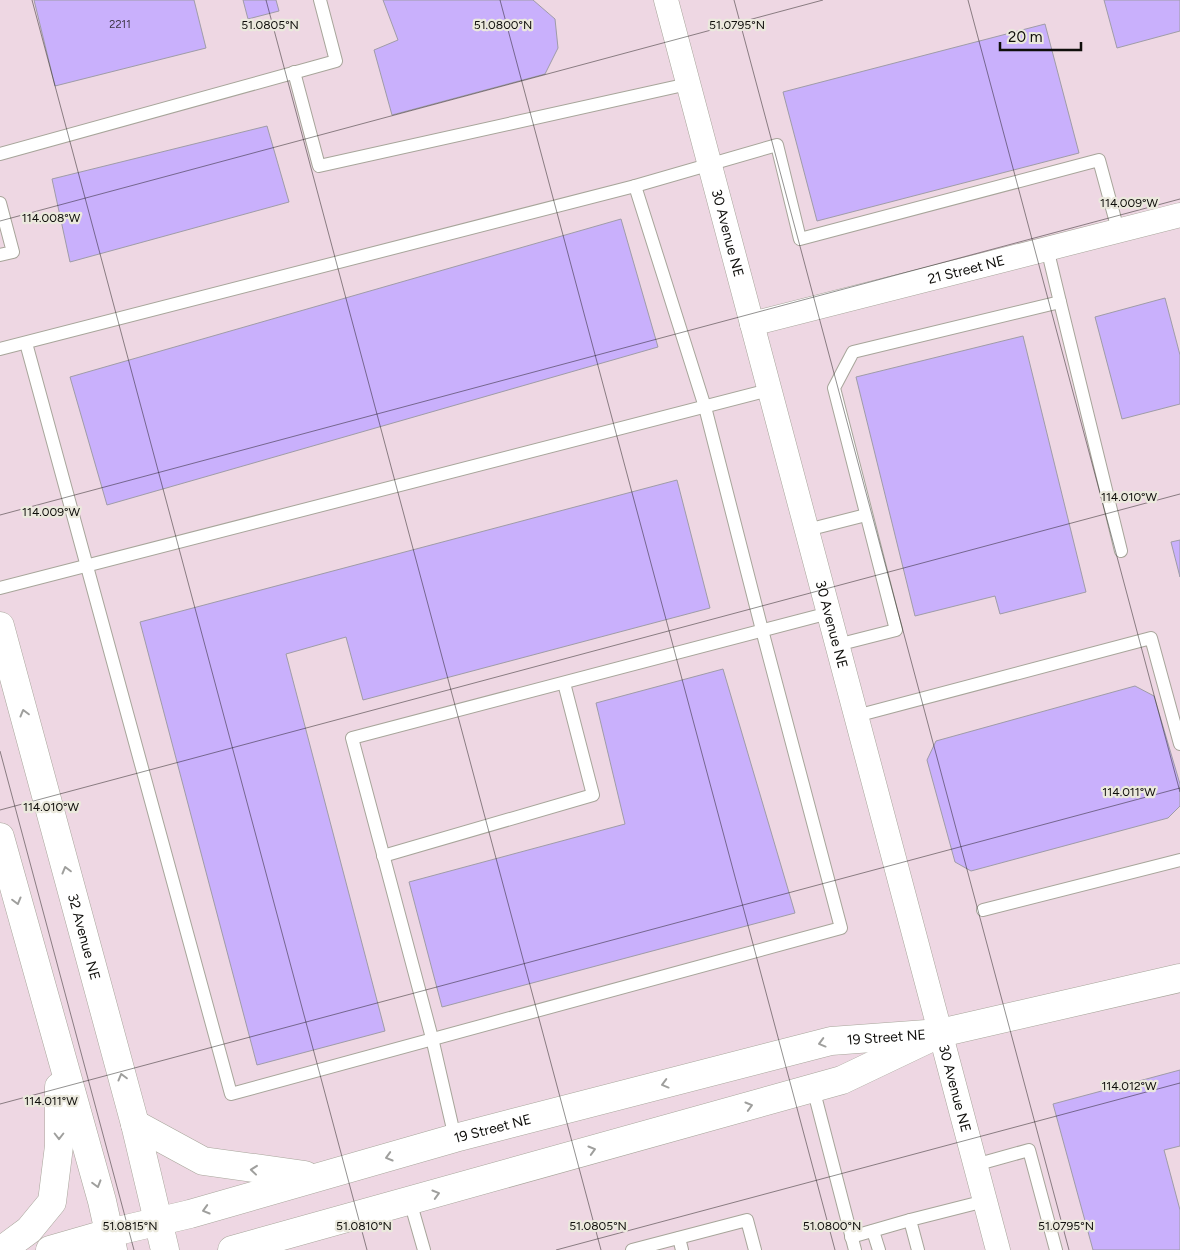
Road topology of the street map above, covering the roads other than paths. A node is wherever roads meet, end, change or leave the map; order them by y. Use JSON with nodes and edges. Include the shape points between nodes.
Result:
{"nodes":[{"id":1,"x":320,"y":0,"type":"edge"},
{"id":2,"x":666,"y":0,"type":"edge"},
{"id":3,"x":294,"y":72,"type":"junction"},
{"id":4,"x":688,"y":84,"type":"junction"},
{"id":5,"x":0,"y":154,"type":"edge"},
{"id":6,"x":710,"y":164,"type":"junction"},
{"id":7,"x":635,"y":186,"type":"junction"},
{"id":8,"x":0,"y":203,"type":"edge"},
{"id":9,"x":1180,"y":215,"type":"edge"},
{"id":10,"x":1118,"y":230,"type":"junction"},
{"id":11,"x":1047,"y":248,"type":"junction"},
{"id":12,"x":0,"y":256,"type":"edge"},
{"id":13,"x":1060,"y":302,"type":"junction"},
{"id":14,"x":752,"y":324,"type":"junction"},
{"id":15,"x":26,"y":343,"type":"junction"},
{"id":16,"x":0,"y":349,"type":"edge"},
{"id":17,"x":769,"y":390,"type":"junction"},
{"id":18,"x":705,"y":407,"type":"junction"},
{"id":19,"x":866,"y":515,"type":"junction"},
{"id":20,"x":807,"y":530,"type":"junction"},
{"id":21,"x":1121,"y":551,"type":"dead end"},
{"id":22,"x":86,"y":567,"type":"junction"},
{"id":23,"x":0,"y":588,"type":"edge"},
{"id":24,"x":828,"y":613,"type":"junction"},
{"id":25,"x":0,"y":626,"type":"edge"},
{"id":26,"x":762,"y":630,"type":"junction"},
{"id":27,"x":837,"y":646,"type":"junction"},
{"id":28,"x":564,"y":683,"type":"junction"},
{"id":29,"x":856,"y":716,"type":"junction"},
{"id":30,"x":1180,"y":744,"type":"edge"},
{"id":31,"x":0,"y":837,"type":"edge"},
{"id":32,"x":384,"y":856,"type":"junction"},
{"id":33,"x":1180,"y":860,"type":"edge"},
{"id":34,"x":983,"y":910,"type":"dead end"},
{"id":35,"x":1180,"y":978,"type":"edge"},
{"id":36,"x":940,"y":1033,"type":"junction"},
{"id":37,"x":432,"y":1038,"type":"junction"},
{"id":38,"x":59,"y":1053,"type":"junction"},
{"id":39,"x":813,"y":1088,"type":"junction"},
{"id":40,"x":134,"y":1124,"type":"junction"},
{"id":41,"x":455,"y":1138,"type":"junction"},
{"id":42,"x":975,"y":1165,"type":"junction"},
{"id":43,"x":320,"y":1177,"type":"junction"},
{"id":44,"x":410,"y":1201,"type":"junction"},
{"id":45,"x":985,"y":1201,"type":"junction"},
{"id":46,"x":910,"y":1220,"type":"junction"},
{"id":47,"x":157,"y":1223,"type":"junction"},
{"id":48,"x":873,"y":1231,"type":"junction"},
{"id":49,"x":851,"y":1237,"type":"junction"},
{"id":50,"x":111,"y":1242,"type":"edge"},
{"id":51,"x":681,"y":1244,"type":"edge"},
{"id":52,"x":266,"y":1245,"type":"edge"},
{"id":53,"x":2,"y":1250,"type":"edge"},
{"id":54,"x":50,"y":1250,"type":"edge"},
{"id":55,"x":165,"y":1250,"type":"edge"},
{"id":56,"x":232,"y":1250,"type":"edge"},
{"id":57,"x":424,"y":1250,"type":"edge"},
{"id":58,"x":632,"y":1250,"type":"edge"},
{"id":59,"x":755,"y":1250,"type":"edge"},
{"id":60,"x":855,"y":1250,"type":"edge"},
{"id":61,"x":879,"y":1250,"type":"edge"},
{"id":62,"x":918,"y":1250,"type":"edge"},
{"id":63,"x":998,"y":1250,"type":"edge"},
{"id":64,"x":1056,"y":1250,"type":"edge"}],
"edges":[{"from":1,"to":3,"type":"lane","via":[[336,61]]},
{"from":2,"to":4,"type":"street","name":"30 Avenue NE"},
{"from":3,"to":4,"type":"lane","via":[[319,166]]},
{"from":3,"to":5,"type":"lane"},
{"from":4,"to":6,"type":"street","name":"30 Avenue NE"},
{"from":6,"to":7,"type":"lane"},
{"from":6,"to":10,"type":"lane","via":[[777,145],[800,239],[1099,160]]},
{"from":6,"to":14,"type":"street","name":"30 Avenue NE"},
{"from":7,"to":15,"type":"lane"},
{"from":7,"to":18,"type":"lane"},
{"from":8,"to":12,"type":"lane","via":[[12,252]]},
{"from":9,"to":10,"type":"street","name":"21 Street NE"},
{"from":10,"to":11,"type":"street","name":"21 Street NE"},
{"from":11,"to":13,"type":"lane"},
{"from":11,"to":14,"type":"street","name":"21 Street NE"},
{"from":13,"to":19,"type":"lane","via":[[853,352],[834,388]]},
{"from":13,"to":21,"type":"lane"},
{"from":14,"to":17,"type":"street","name":"30 Avenue NE"},
{"from":15,"to":16,"type":"lane"},
{"from":15,"to":22,"type":"lane"},
{"from":17,"to":18,"type":"lane"},
{"from":17,"to":20,"type":"street","name":"30 Avenue NE"},
{"from":18,"to":22,"type":"lane"},
{"from":18,"to":26,"type":"lane"},
{"from":19,"to":20,"type":"lane"},
{"from":19,"to":27,"type":"lane","via":[[896,630]]},
{"from":20,"to":24,"type":"street","name":"30 Avenue NE"},
{"from":22,"to":23,"type":"lane"},
{"from":22,"to":37,"type":"lane","via":[[231,1094]]},
{"from":24,"to":26,"type":"lane"},
{"from":24,"to":27,"type":"street","name":"30 Avenue NE"},
{"from":40,"to":25,"type":"street","name":"32 Avenue NE","one_way":true},
{"from":26,"to":28,"type":"lane"},
{"from":26,"to":37,"type":"lane","via":[[842,928]]},
{"from":27,"to":29,"type":"street","name":"30 Avenue NE"},
{"from":28,"to":32,"type":"lane","via":[[593,796]]},
{"from":28,"to":32,"type":"lane","via":[[352,738]]},
{"from":29,"to":30,"type":"lane","via":[[1151,638]]},
{"from":29,"to":36,"type":"street","name":"30 Avenue NE"},
{"from":31,"to":38,"type":"street","one_way":true},
{"from":32,"to":37,"type":"lane"},
{"from":33,"to":34,"type":"lane"},
{"from":35,"to":36,"type":"street","name":"19 Street NE"},
{"from":36,"to":39,"type":"street","name":"19 Street NE","via":[[842,1080]]},
{"from":36,"to":41,"type":"street","name":"19 Street NE","one_way":true,"via":[[831,1041]]},
{"from":36,"to":42,"type":"street","name":"30 Avenue NE"},
{"from":37,"to":41,"type":"lane"},
{"from":38,"to":50,"type":"street","one_way":true},
{"from":38,"to":53,"type":"street","one_way":true,"via":[[59,1146],[52,1202],[28,1230]]},
{"from":44,"to":39,"type":"street","name":"19 Street NE","one_way":true},
{"from":39,"to":49,"type":"lane"},
{"from":43,"to":40,"type":"street","one_way":true,"via":[[203,1162]]},
{"from":40,"to":47,"type":"street","name":"32 Avenue NE"},
{"from":41,"to":43,"type":"street","name":"19 Street NE","one_way":true},
{"from":42,"to":45,"type":"street","name":"30 Avenue NE"},
{"from":42,"to":64,"type":"lane","via":[[1029,1150]]},
{"from":43,"to":47,"type":"street","name":"19 Street NE","one_way":true},
{"from":44,"to":52,"type":"street","name":"19 Street NE"},
{"from":44,"to":57,"type":"lane"},
{"from":45,"to":46,"type":"lane"},
{"from":45,"to":63,"type":"street","name":"30 Avenue NE"},
{"from":46,"to":48,"type":"lane"},
{"from":46,"to":62,"type":"lane"},
{"from":47,"to":50,"type":"street","name":"19 Street NE"},
{"from":47,"to":55,"type":"street","name":"32 Avenue NE"},
{"from":48,"to":49,"type":"lane"},
{"from":48,"to":61,"type":"lane"},
{"from":49,"to":60,"type":"lane"},
{"from":50,"to":54,"type":"street","name":"19 Street NE"},
{"from":51,"to":58,"type":"lane"},
{"from":51,"to":59,"type":"lane","via":[[747,1220]]},
{"from":52,"to":56,"type":"street","name":"19 Street NE"}]}
